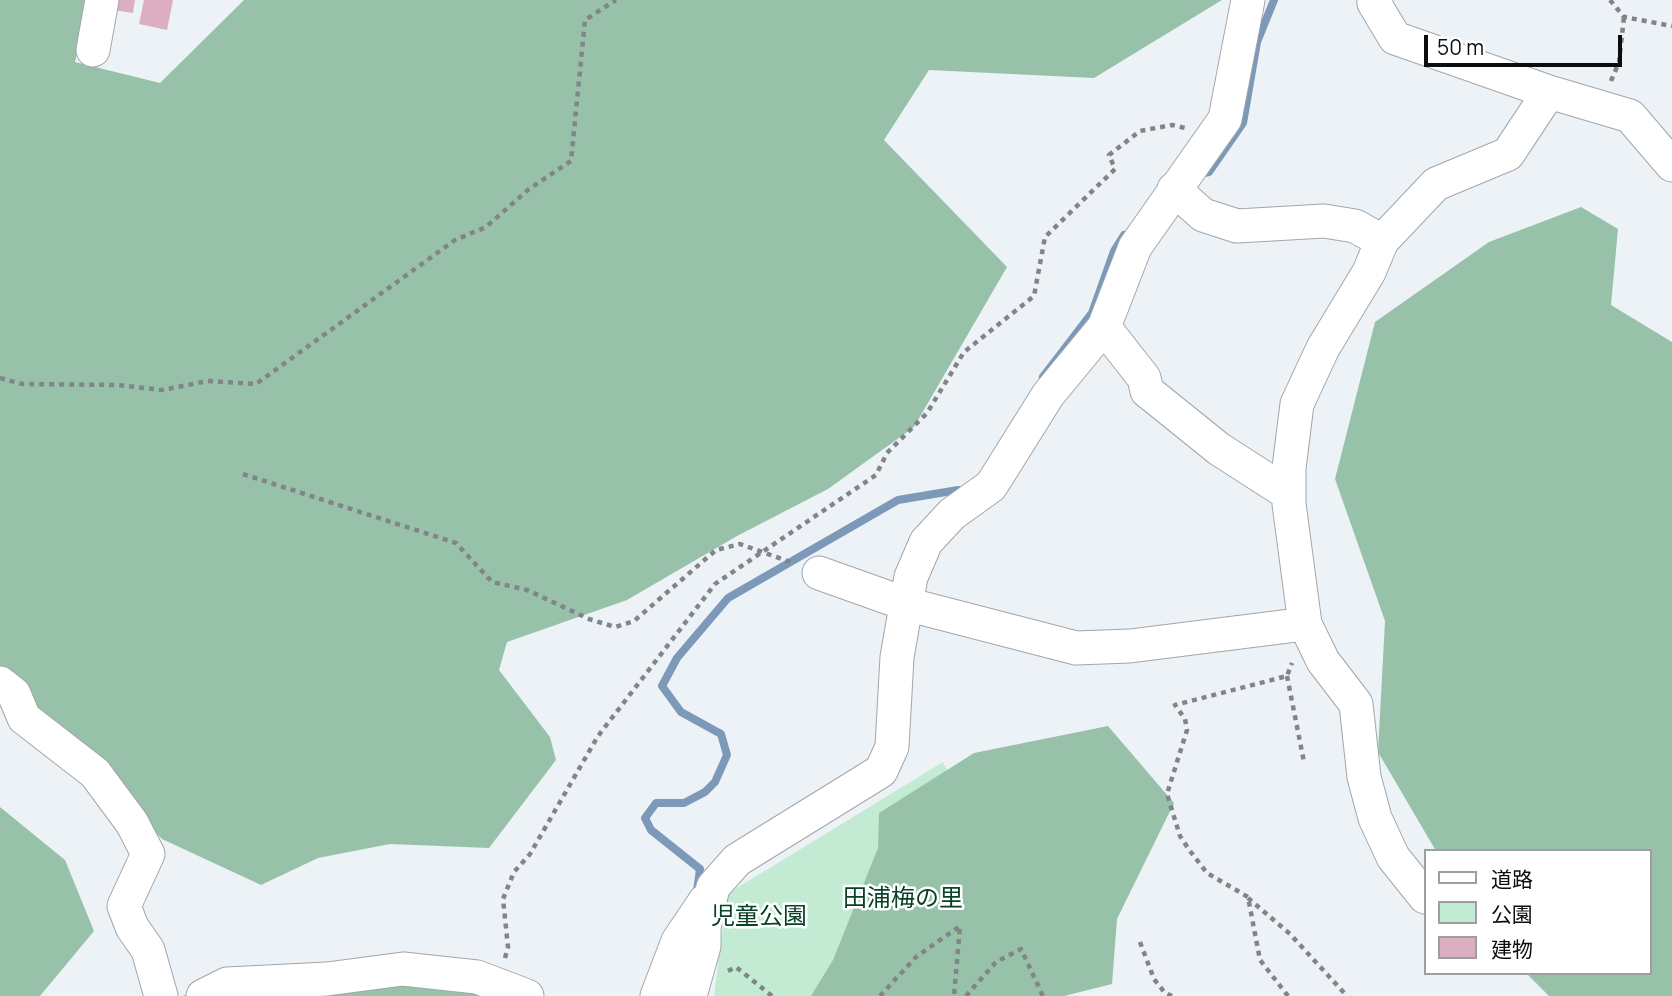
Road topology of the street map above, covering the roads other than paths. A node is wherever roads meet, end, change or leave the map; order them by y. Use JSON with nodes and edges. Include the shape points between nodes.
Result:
{"nodes":[{"id":1,"x":102,"y":0,"type":"edge"},
{"id":2,"x":1248,"y":0,"type":"edge"},
{"id":3,"x":1376,"y":0,"type":"edge"},
{"id":4,"x":93,"y":50,"type":"dead end"},
{"id":5,"x":1549,"y":92,"type":"junction"},
{"id":6,"x":1672,"y":164,"type":"edge"},
{"id":7,"x":1174,"y":189,"type":"junction"},
{"id":8,"x":1382,"y":241,"type":"junction"},
{"id":9,"x":1104,"y":327,"type":"junction"},
{"id":10,"x":1289,"y":494,"type":"junction"},
{"id":11,"x":819,"y":573,"type":"dead end"},
{"id":12,"x":906,"y":604,"type":"junction"},
{"id":13,"x":1305,"y":624,"type":"junction"},
{"id":14,"x":0,"y":683,"type":"edge"},
{"id":15,"x":713,"y":887,"type":"junction"},
{"id":16,"x":1424,"y":896,"type":"edge"},
{"id":17,"x":161,"y":996,"type":"edge"},
{"id":18,"x":203,"y":996,"type":"edge"},
{"id":19,"x":527,"y":996,"type":"edge"},
{"id":20,"x":657,"y":996,"type":"edge"},
{"id":21,"x":690,"y":996,"type":"edge"}],
"edges":[{"from":1,"to":4,"type":"street"},
{"from":2,"to":7,"type":"street","via":[[1225,119]]},
{"from":3,"to":5,"type":"street","via":[[1395,37]]},
{"from":5,"to":6,"type":"street","via":[[1630,116]]},
{"from":5,"to":8,"type":"street","via":[[1508,154],[1436,184]]},
{"from":7,"to":8,"type":"street","via":[[1203,215],[1237,226],[1324,221],[1355,226]]},
{"from":7,"to":9,"type":"street","via":[[1135,247]]},
{"from":8,"to":10,"type":"street","via":[[1369,272],[1322,348],[1297,404]]},
{"from":9,"to":10,"type":"street","via":[[1144,379],[1147,391],[1219,449]]},
{"from":9,"to":12,"type":"street","via":[[1048,395],[991,486],[952,514],[926,542]]},
{"from":10,"to":13,"type":"street"},
{"from":11,"to":12,"type":"street"},
{"from":12,"to":13,"type":"street","via":[[1076,648],[1130,646]]},
{"from":12,"to":15,"type":"street","via":[[897,657],[892,747],[881,771],[737,860]]},
{"from":13,"to":16,"type":"street","via":[[1323,661],[1356,704],[1364,776],[1375,818],[1393,857]]},
{"from":14,"to":17,"type":"street","via":[[14,694],[24,719],[95,773],[132,823],[148,854],[124,906],[148,950]]},
{"from":15,"to":20,"type":"street","via":[[678,942]]},
{"from":15,"to":21,"type":"street","via":[[704,947]]},
{"from":18,"to":19,"type":"street","via":[[227,984],[327,979],[403,969],[477,977]]}]}
